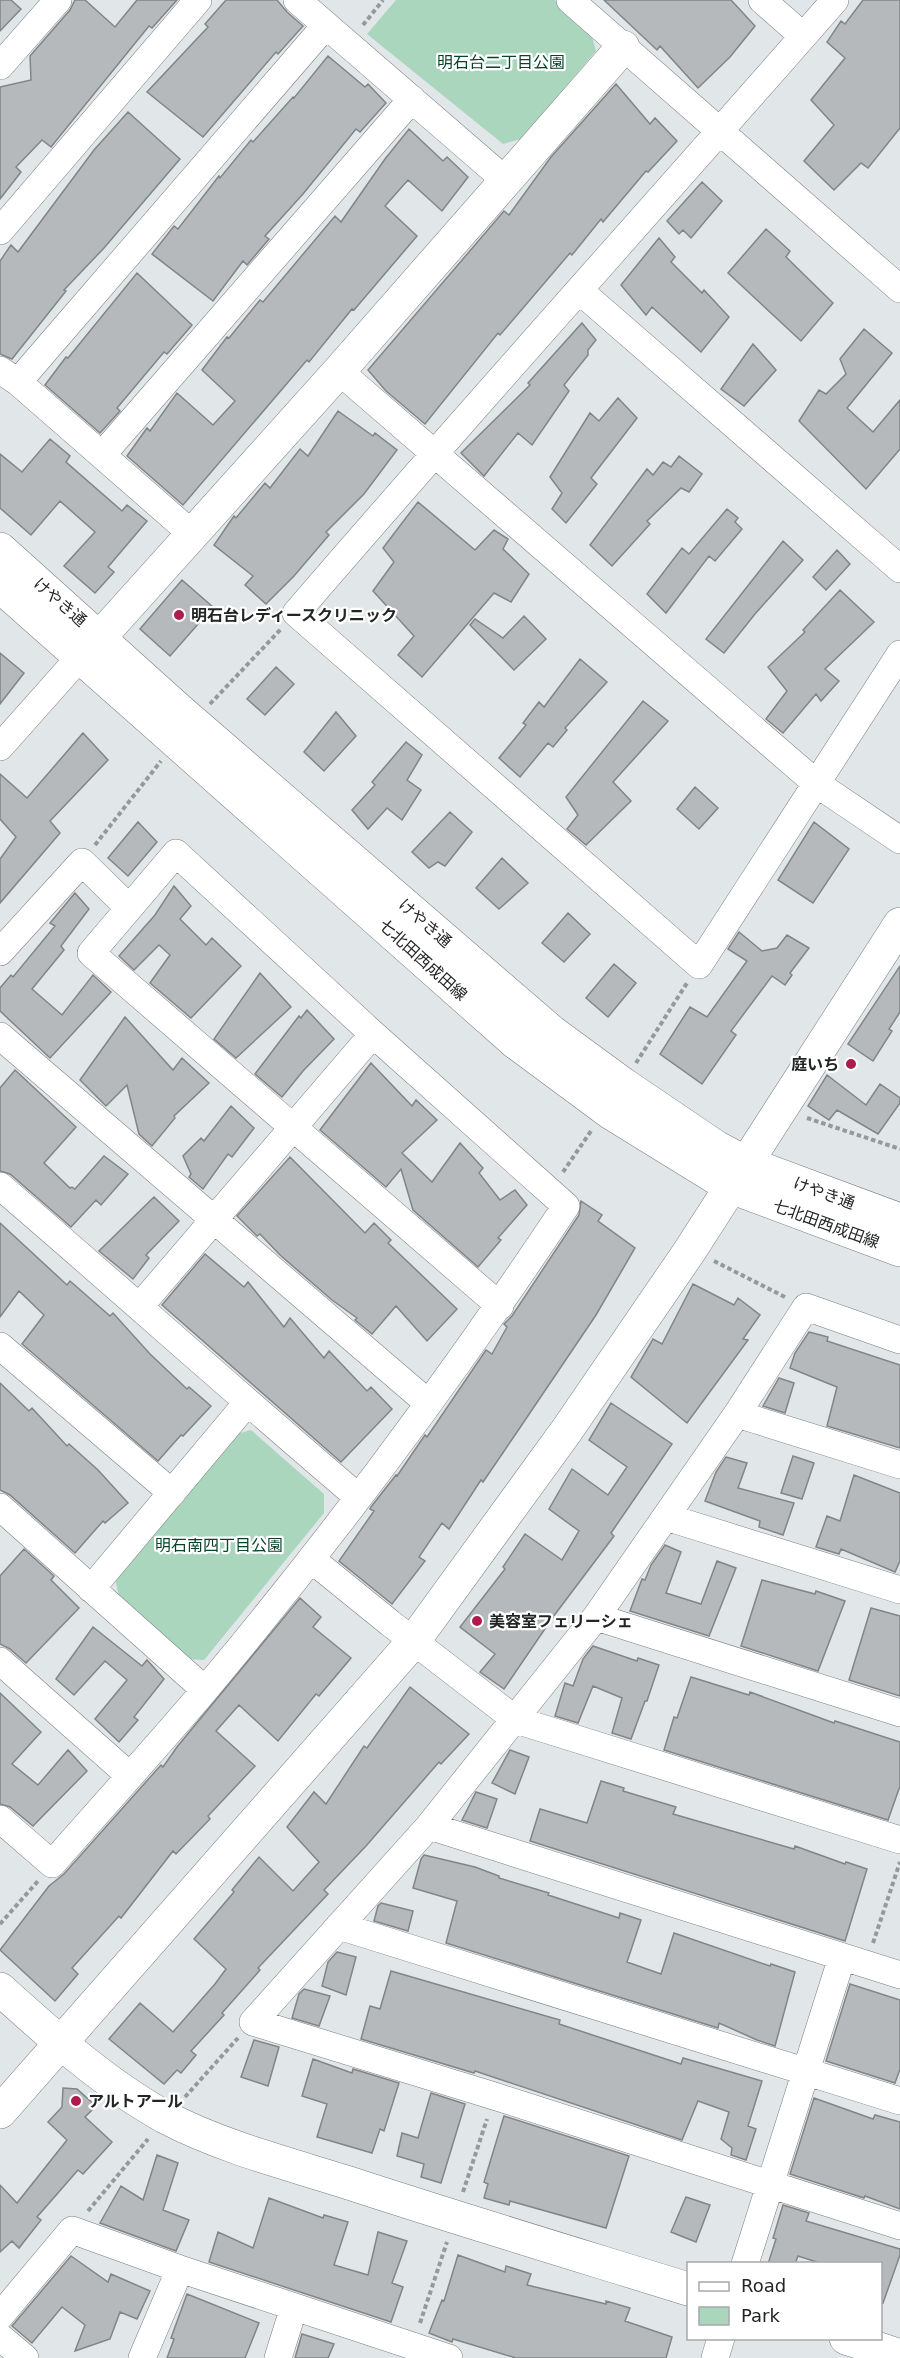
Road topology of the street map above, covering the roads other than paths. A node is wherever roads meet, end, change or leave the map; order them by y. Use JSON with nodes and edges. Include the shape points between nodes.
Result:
{"nodes":[{"id":1,"x":58,"y":0,"type":"edge"},
{"id":2,"x":198,"y":0,"type":"edge"},
{"id":3,"x":297,"y":0,"type":"edge"},
{"id":4,"x":570,"y":0,"type":"edge"},
{"id":5,"x":762,"y":0,"type":"edge"},
{"id":6,"x":835,"y":0,"type":"edge"},
{"id":7,"x":326,"y":25,"type":"junction"},
{"id":8,"x":803,"y":36,"type":"junction"},
{"id":9,"x":623,"y":47,"type":"junction"},
{"id":10,"x":0,"y":66,"type":"edge"},
{"id":11,"x":412,"y":99,"type":"junction"},
{"id":12,"x":719,"y":130,"type":"junction"},
{"id":13,"x":505,"y":180,"type":"junction"},
{"id":14,"x":0,"y":231,"type":"edge"},
{"id":15,"x":900,"y":289,"type":"edge"},
{"id":16,"x":580,"y":291,"type":"junction"},
{"id":17,"x":339,"y":371,"type":"junction"},
{"id":18,"x":9,"y":376,"type":"edge"},
{"id":19,"x":434,"y":453,"type":"junction"},
{"id":20,"x":102,"y":455,"type":"junction"},
{"id":21,"x":191,"y":533,"type":"junction"},
{"id":22,"x":0,"y":549,"type":"edge"},
{"id":23,"x":900,"y":569,"type":"edge"},
{"id":24,"x":0,"y":586,"type":"edge"},
{"id":25,"x":90,"y":647,"type":"junction"},
{"id":26,"x":900,"y":654,"type":"edge"},
{"id":27,"x":0,"y":747,"type":"edge"},
{"id":28,"x":817,"y":784,"type":"junction"},
{"id":29,"x":900,"y":840,"type":"edge"},
{"id":30,"x":129,"y":908,"type":"junction"},
{"id":31,"x":900,"y":924,"type":"edge"},
{"id":32,"x":0,"y":952,"type":"edge"},
{"id":33,"x":373,"y":1034,"type":"junction"},
{"id":34,"x":0,"y":1036,"type":"edge"},
{"id":35,"x":293,"y":1127,"type":"junction"},
{"id":36,"x":739,"y":1175,"type":"junction"},
{"id":37,"x":0,"y":1186,"type":"edge"},
{"id":38,"x":214,"y":1220,"type":"junction"},
{"id":39,"x":900,"y":1220,"type":"edge"},
{"id":40,"x":900,"y":1250,"type":"edge"},
{"id":41,"x":140,"y":1306,"type":"junction"},
{"id":42,"x":500,"y":1306,"type":"junction"},
{"id":43,"x":900,"y":1340,"type":"edge"},
{"id":44,"x":0,"y":1346,"type":"edge"},
{"id":45,"x":247,"y":1403,"type":"junction"},
{"id":46,"x":428,"y":1403,"type":"junction"},
{"id":47,"x":737,"y":1414,"type":"junction"},
{"id":48,"x":900,"y":1465,"type":"edge"},
{"id":49,"x":172,"y":1493,"type":"junction"},
{"id":50,"x":358,"y":1497,"type":"junction"},
{"id":51,"x":0,"y":1507,"type":"edge"},
{"id":52,"x":666,"y":1517,"type":"junction"},
{"id":53,"x":311,"y":1559,"type":"junction"},
{"id":54,"x":91,"y":1589,"type":"junction"},
{"id":55,"x":900,"y":1590,"type":"edge"},
{"id":56,"x":596,"y":1617,"type":"junction"},
{"id":57,"x":413,"y":1642,"type":"junction"},
{"id":58,"x":0,"y":1661,"type":"edge"},
{"id":59,"x":205,"y":1690,"type":"junction"},
{"id":60,"x":900,"y":1713,"type":"edge"},
{"id":61,"x":516,"y":1720,"type":"junction"},
{"id":62,"x":130,"y":1776,"type":"junction"},
{"id":63,"x":0,"y":1819,"type":"edge"},
{"id":64,"x":429,"y":1826,"type":"junction"},
{"id":65,"x":900,"y":1840,"type":"edge"},
{"id":66,"x":339,"y":1926,"type":"junction"},
{"id":67,"x":854,"y":1961,"type":"junction"},
{"id":68,"x":900,"y":1976,"type":"edge"},
{"id":69,"x":0,"y":1989,"type":"edge"},
{"id":70,"x":60,"y":2043,"type":"junction"},
{"id":71,"x":805,"y":2071,"type":"junction"},
{"id":72,"x":900,"y":2101,"type":"edge"},
{"id":73,"x":0,"y":2112,"type":"edge"},
{"id":74,"x":770,"y":2184,"type":"junction"},
{"id":75,"x":900,"y":2226,"type":"edge"},
{"id":76,"x":746,"y":2262,"type":"edge"},
{"id":77,"x":180,"y":2270,"type":"junction"},
{"id":78,"x":687,"y":2289,"type":"edge"},
{"id":79,"x":294,"y":2307,"type":"junction"},
{"id":80,"x":0,"y":2316,"type":"edge"},
{"id":81,"x":0,"y":2337,"type":"edge"},
{"id":82,"x":720,"y":2340,"type":"edge"},
{"id":83,"x":852,"y":2340,"type":"edge"},
{"id":84,"x":411,"y":2352,"type":"edge"},
{"id":85,"x":900,"y":2356,"type":"edge"},
{"id":86,"x":25,"y":2358,"type":"edge"},
{"id":87,"x":142,"y":2358,"type":"edge"},
{"id":88,"x":278,"y":2358,"type":"edge"},
{"id":89,"x":449,"y":2358,"type":"edge"},
{"id":90,"x":715,"y":2358,"type":"edge"}],
"edges":[{"from":1,"to":10,"type":"street"},
{"from":2,"to":14,"type":"street"},
{"from":3,"to":7,"type":"street"},
{"from":4,"to":9,"type":"street"},
{"from":5,"to":8,"type":"street"},
{"from":6,"to":8,"type":"street"},
{"from":7,"to":11,"type":"street"},
{"from":7,"to":18,"type":"street"},
{"from":8,"to":12,"type":"street"},
{"from":9,"to":12,"type":"street"},
{"from":9,"to":13,"type":"street"},
{"from":11,"to":13,"type":"street"},
{"from":11,"to":20,"type":"street"},
{"from":12,"to":15,"type":"street"},
{"from":12,"to":16,"type":"street"},
{"from":13,"to":17,"type":"street"},
{"from":16,"to":19,"type":"street"},
{"from":16,"to":23,"type":"street"},
{"from":17,"to":19,"type":"street"},
{"from":17,"to":21,"type":"street"},
{"from":18,"to":20,"type":"street"},
{"from":19,"to":28,"type":"street"},
{"from":19,"to":28,"type":"street","via":[[296,613],[699,965]]},
{"from":20,"to":21,"type":"street"},
{"from":21,"to":25,"type":"street"},
{"from":22,"to":25,"type":"street","name":"けやき通"},
{"from":24,"to":25,"type":"street"},
{"from":25,"to":27,"type":"street"},
{"from":25,"to":36,"type":"street","name":"けやき通","via":[[179,710],[552,1032],[716,1147]]},
{"from":26,"to":28,"type":"street"},
{"from":28,"to":29,"type":"street"},
{"from":30,"to":32,"type":"street","via":[[82,862]]},
{"from":30,"to":33,"type":"street","via":[[176,853]]},
{"from":30,"to":35,"type":"street","via":[[91,953]]},
{"from":31,"to":36,"type":"street"},
{"from":33,"to":35,"type":"street"},
{"from":33,"to":42,"type":"street","via":[[566,1206]]},
{"from":34,"to":38,"type":"street"},
{"from":35,"to":38,"type":"street"},
{"from":35,"to":42,"type":"street"},
{"from":36,"to":39,"type":"street","name":"けやき通"},
{"from":36,"to":40,"type":"street","name":"七北田西成田線"},
{"from":36,"to":57,"type":"street","via":[[567,1430]]},
{"from":37,"to":41,"type":"street"},
{"from":38,"to":41,"type":"street"},
{"from":38,"to":46,"type":"street"},
{"from":41,"to":45,"type":"street"},
{"from":42,"to":46,"type":"street"},
{"from":43,"to":47,"type":"street","via":[[806,1307]]},
{"from":44,"to":49,"type":"street"},
{"from":45,"to":49,"type":"street"},
{"from":45,"to":50,"type":"street"},
{"from":46,"to":50,"type":"street"},
{"from":47,"to":48,"type":"street"},
{"from":47,"to":52,"type":"street"},
{"from":49,"to":54,"type":"street"},
{"from":50,"to":53,"type":"street"},
{"from":51,"to":54,"type":"street"},
{"from":52,"to":55,"type":"street"},
{"from":52,"to":56,"type":"street"},
{"from":53,"to":57,"type":"street"},
{"from":53,"to":59,"type":"street"},
{"from":54,"to":59,"type":"street"},
{"from":56,"to":60,"type":"street"},
{"from":56,"to":61,"type":"street"},
{"from":57,"to":61,"type":"street"},
{"from":57,"to":70,"type":"street"},
{"from":58,"to":62,"type":"street"},
{"from":59,"to":62,"type":"street"},
{"from":61,"to":64,"type":"street"},
{"from":61,"to":65,"type":"street"},
{"from":62,"to":63,"type":"street","via":[[52,1864]]},
{"from":64,"to":66,"type":"street"},
{"from":64,"to":67,"type":"street"},
{"from":66,"to":71,"type":"street"},
{"from":66,"to":74,"type":"street","via":[[253,2022]]},
{"from":67,"to":68,"type":"street"},
{"from":67,"to":71,"type":"street"},
{"from":69,"to":70,"type":"street"},
{"from":70,"to":73,"type":"street"},
{"from":70,"to":78,"type":"street","via":[[114,2085],[167,2117],[249,2151]]},
{"from":71,"to":72,"type":"street"},
{"from":71,"to":74,"type":"street"},
{"from":74,"to":75,"type":"street"},
{"from":74,"to":76,"type":"street"},
{"from":77,"to":79,"type":"street"},
{"from":77,"to":80,"type":"street","via":[[72,2230]]},
{"from":77,"to":87,"type":"street"},
{"from":79,"to":84,"type":"street"},
{"from":79,"to":88,"type":"street"},
{"from":81,"to":86,"type":"street"},
{"from":82,"to":90,"type":"street"},
{"from":83,"to":85,"type":"street"},
{"from":84,"to":89,"type":"street"}]}
